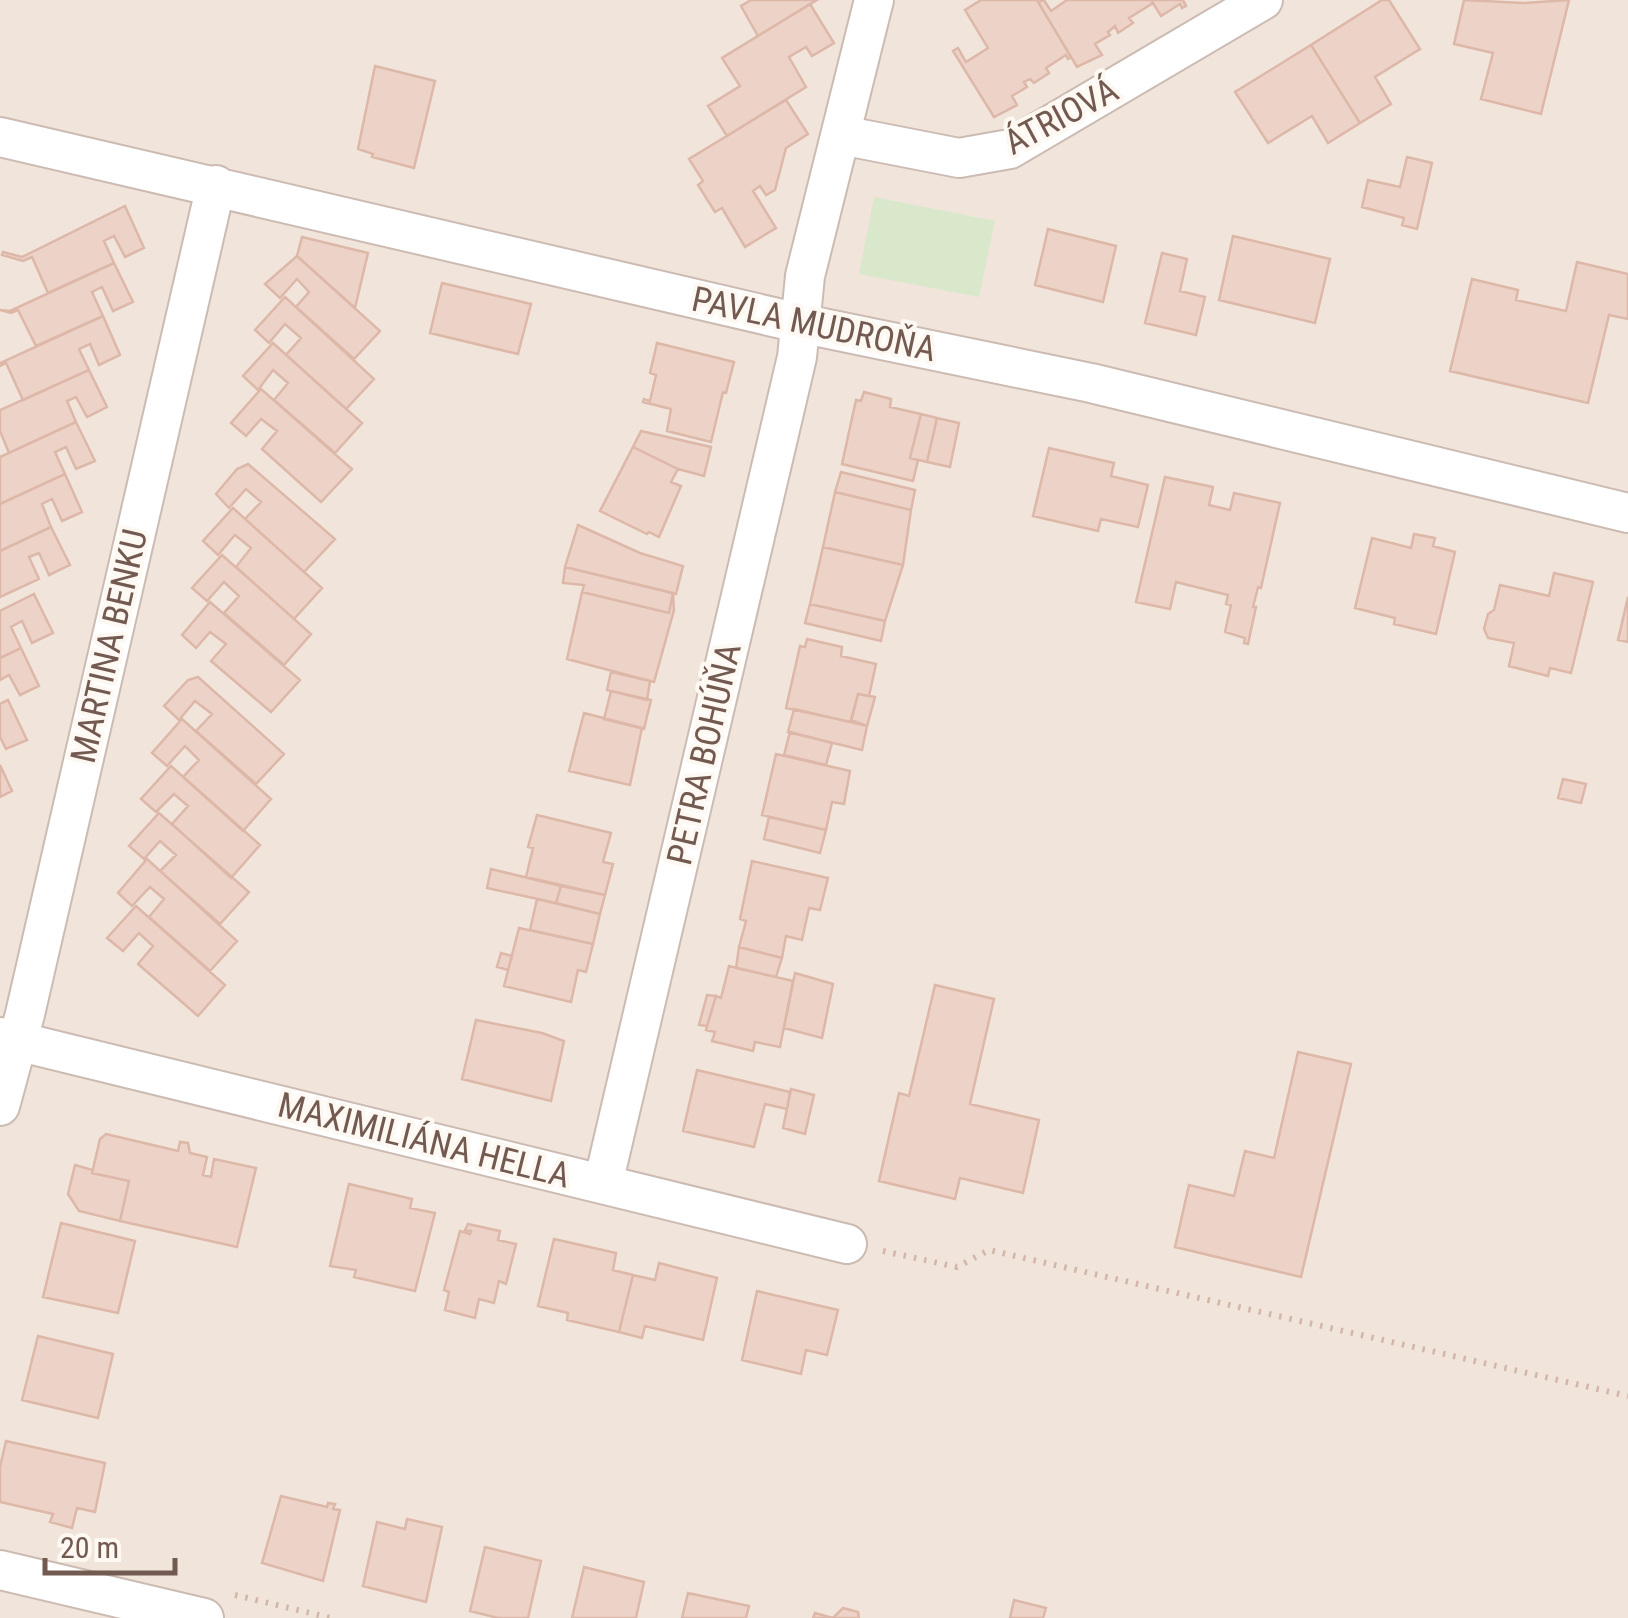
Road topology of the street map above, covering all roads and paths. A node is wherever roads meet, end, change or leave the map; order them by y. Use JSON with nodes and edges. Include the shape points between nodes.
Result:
{"nodes":[{"id":1,"x":874,"y":0,"type":"edge"},
{"id":2,"x":1263,"y":0,"type":"edge"},
{"id":3,"x":841,"y":135,"type":"junction"},
{"id":4,"x":0,"y":136,"type":"edge"},
{"id":5,"x":216,"y":185,"type":"junction"},
{"id":6,"x":799,"y":323,"type":"junction"},
{"id":7,"x":1628,"y":513,"type":"edge"},
{"id":8,"x":9,"y":1039,"type":"edge"},
{"id":9,"x":0,"y":1106,"type":"edge"},
{"id":10,"x":603,"y":1184,"type":"junction"},
{"id":11,"x":847,"y":1244,"type":"joint"},
{"id":12,"x":1628,"y":1396,"type":"edge"},
{"id":13,"x":0,"y":1570,"type":"edge"},
{"id":14,"x":204,"y":1618,"type":"edge"}],
"edges":[{"from":1,"to":3,"type":"street"},
{"from":2,"to":3,"type":"street","name":"ÁTRIOVÁ","via":[[1010,149],[959,158]]},
{"from":3,"to":6,"type":"street"},
{"from":4,"to":5,"type":"street","name":"PAVLA MUDROŇA"},
{"from":5,"to":6,"type":"street","name":"PAVLA MUDROŇA"},
{"from":5,"to":8,"type":"street","name":"MARTINA BENKU"},
{"from":6,"to":7,"type":"street","name":"PAVLA MUDROŇA","via":[[1092,383]]},
{"from":6,"to":10,"type":"street","name":"PETRA BOHÚŇA","via":[[797,357]]},
{"from":8,"to":9,"type":"street","name":"MARTINA BENKU"},
{"from":8,"to":10,"type":"street","name":"MAXIMILIÁNA HELLA"},
{"from":10,"to":11,"type":"street","name":"MAXIMILIÁNA HELLA"},
{"from":11,"to":12,"type":"path","via":[[956,1267],[989,1250]]},
{"from":13,"to":14,"type":"street"}]}
